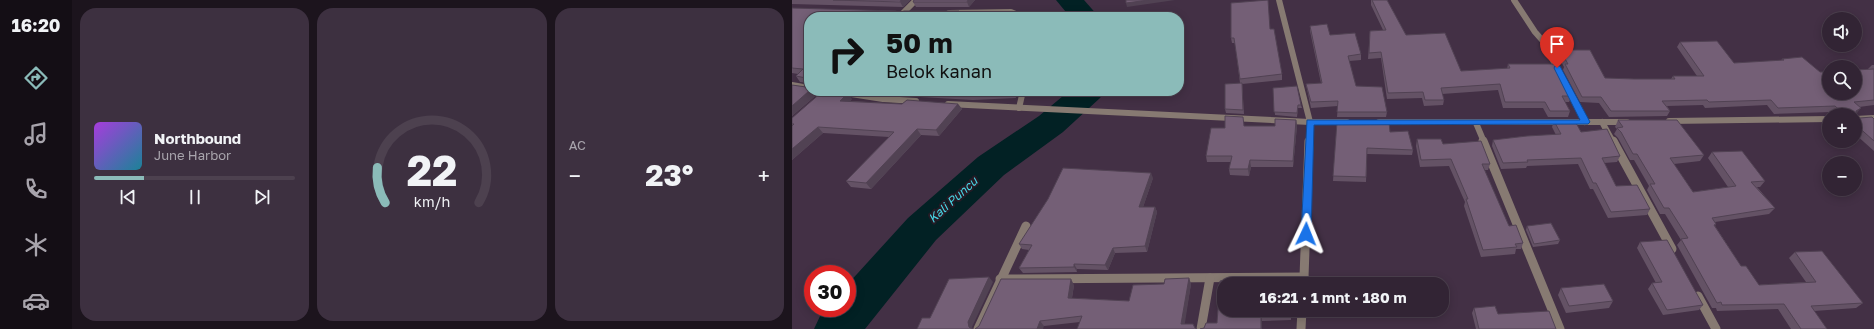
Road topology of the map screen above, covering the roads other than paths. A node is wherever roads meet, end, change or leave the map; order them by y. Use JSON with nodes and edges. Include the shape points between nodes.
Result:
{"nodes":[{"id":1,"x":916,"y":0,"type":"edge"},
{"id":2,"x":1279,"y":0,"type":"edge"},
{"id":3,"x":1514,"y":0,"type":"edge"},
{"id":4,"x":902,"y":12,"type":"edge"},
{"id":5,"x":792,"y":85,"type":"edge"},
{"id":6,"x":804,"y":87,"type":"edge"},
{"id":7,"x":863,"y":96,"type":"edge"},
{"id":8,"x":1022,"y":96,"type":"edge"},
{"id":9,"x":921,"y":102,"type":"edge"},
{"id":10,"x":936,"y":103,"type":"edge"},
{"id":11,"x":1019,"y":108,"type":"junction"},
{"id":12,"x":1874,"y":118,"type":"edge"},
{"id":13,"x":1822,"y":119,"type":"edge"},
{"id":14,"x":1862,"y":119,"type":"edge"},
{"id":15,"x":1310,"y":122,"type":"junction"},
{"id":16,"x":1357,"y":122,"type":"edge"},
{"id":17,"x":1373,"y":122,"type":"edge"},
{"id":18,"x":1585,"y":122,"type":"junction"},
{"id":19,"x":1602,"y":122,"type":"junction"},
{"id":20,"x":1634,"y":122,"type":"edge"},
{"id":21,"x":1657,"y":122,"type":"edge"},
{"id":22,"x":1476,"y":123,"type":"junction"},
{"id":23,"x":1026,"y":226,"type":"dead end"},
{"id":24,"x":1678,"y":260,"type":"edge"},
{"id":25,"x":1304,"y":277,"type":"edge"},
{"id":26,"x":1210,"y":278,"type":"junction"},
{"id":27,"x":1217,"y":278,"type":"edge"},
{"id":28,"x":1000,"y":279,"type":"junction"},
{"id":29,"x":1693,"y":288,"type":"edge"},
{"id":30,"x":1302,"y":317,"type":"edge"},
{"id":31,"x":978,"y":329,"type":"edge"},
{"id":32,"x":1201,"y":329,"type":"edge"},
{"id":33,"x":1301,"y":329,"type":"edge"},
{"id":34,"x":1560,"y":329,"type":"edge"},
{"id":35,"x":1716,"y":329,"type":"edge"}],
"edges":[{"from":1,"to":4,"type":"street"},
{"from":2,"to":15,"type":"street"},
{"from":3,"to":18,"type":"street","via":[[1543,41]]},
{"from":5,"to":6,"type":"street"},
{"from":7,"to":9,"type":"street"},
{"from":8,"to":11,"type":"street"},
{"from":10,"to":11,"type":"street"},
{"from":11,"to":15,"type":"street"},
{"from":12,"to":14,"type":"street"},
{"from":13,"to":21,"type":"street"},
{"from":15,"to":16,"type":"street"},
{"from":15,"to":25,"type":"street"},
{"from":17,"to":22,"type":"street"},
{"from":18,"to":19,"type":"street"},
{"from":18,"to":22,"type":"street"},
{"from":19,"to":20,"type":"street"},
{"from":19,"to":24,"type":"street"},
{"from":22,"to":34,"type":"street"},
{"from":23,"to":28,"type":"street"},
{"from":26,"to":27,"type":"street"},
{"from":26,"to":28,"type":"street"},
{"from":26,"to":32,"type":"street"},
{"from":28,"to":31,"type":"street"},
{"from":29,"to":35,"type":"street"},
{"from":30,"to":33,"type":"street"}]}
